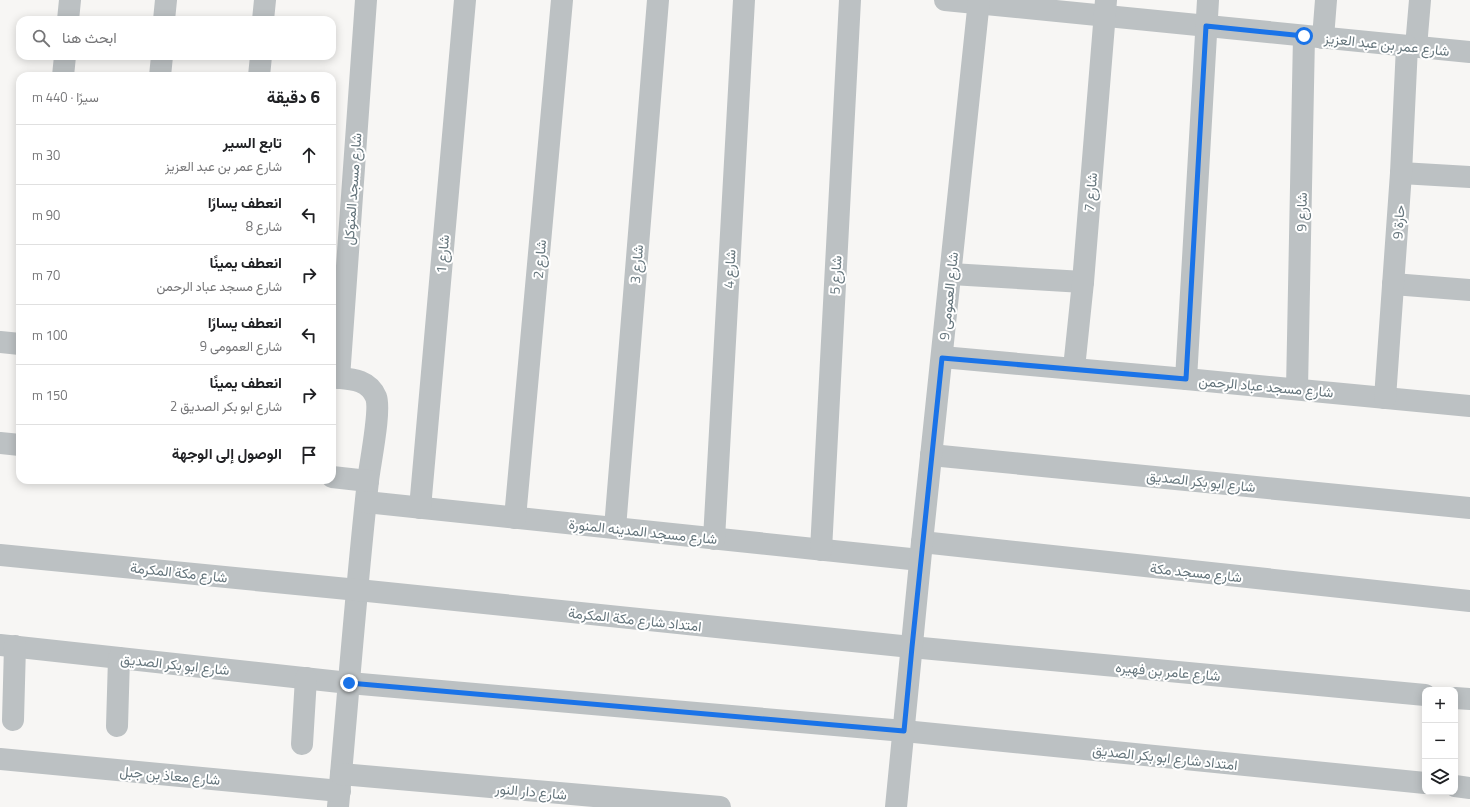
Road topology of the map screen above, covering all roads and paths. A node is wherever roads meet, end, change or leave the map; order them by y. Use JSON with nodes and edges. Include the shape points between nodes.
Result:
{"nodes":[{"id":1,"x":70,"y":0,"type":"edge"},
{"id":2,"x":166,"y":0,"type":"edge"},
{"id":3,"x":265,"y":0,"type":"edge"},
{"id":4,"x":366,"y":0,"type":"edge"},
{"id":5,"x":465,"y":0,"type":"edge"},
{"id":6,"x":562,"y":0,"type":"edge"},
{"id":7,"x":658,"y":0,"type":"edge"},
{"id":8,"x":744,"y":0,"type":"edge"},
{"id":9,"x":850,"y":0,"type":"edge"},
{"id":10,"x":945,"y":0,"type":"edge"},
{"id":11,"x":1208,"y":0,"type":"edge"},
{"id":12,"x":1326,"y":0,"type":"edge"},
{"id":13,"x":1420,"y":0,"type":"edge"},
{"id":14,"x":979,"y":2,"type":"edge"},
{"id":15,"x":1105,"y":8,"type":"edge"},
{"id":16,"x":68,"y":16,"type":"edge"},
{"id":17,"x":164,"y":16,"type":"edge"},
{"id":18,"x":263,"y":16,"type":"edge"},
{"id":19,"x":1206,"y":26,"type":"junction"},
{"id":20,"x":1313,"y":37,"type":"junction"},
{"id":21,"x":1411,"y":46,"type":"junction"},
{"id":22,"x":1470,"y":52,"type":"edge"},
{"id":23,"x":65,"y":60,"type":"edge"},
{"id":24,"x":162,"y":60,"type":"edge"},
{"id":25,"x":261,"y":60,"type":"edge"},
{"id":26,"x":63,"y":72,"type":"edge"},
{"id":27,"x":160,"y":72,"type":"edge"},
{"id":28,"x":259,"y":72,"type":"edge"},
{"id":29,"x":1401,"y":172,"type":"junction"},
{"id":30,"x":1470,"y":177,"type":"edge"},
{"id":31,"x":951,"y":274,"type":"junction"},
{"id":32,"x":1083,"y":282,"type":"junction"},
{"id":33,"x":1393,"y":284,"type":"junction"},
{"id":34,"x":1470,"y":290,"type":"edge"},
{"id":35,"x":0,"y":342,"type":"edge"},
{"id":36,"x":16,"y":344,"type":"edge"},
{"id":37,"x":942,"y":358,"type":"junction"},
{"id":38,"x":1074,"y":368,"type":"junction"},
{"id":39,"x":341,"y":378,"type":"edge"},
{"id":40,"x":1186,"y":379,"type":"junction"},
{"id":41,"x":1297,"y":389,"type":"junction"},
{"id":42,"x":1385,"y":398,"type":"junction"},
{"id":43,"x":1470,"y":406,"type":"edge"},
{"id":44,"x":0,"y":443,"type":"edge"},
{"id":45,"x":16,"y":445,"type":"edge"},
{"id":46,"x":932,"y":455,"type":"junction"},
{"id":47,"x":336,"y":477,"type":"edge"},
{"id":48,"x":368,"y":481,"type":"junction"},
{"id":49,"x":366,"y":502,"type":"junction"},
{"id":50,"x":420,"y":508,"type":"junction"},
{"id":51,"x":1470,"y":508,"type":"edge"},
{"id":52,"x":515,"y":518,"type":"junction"},
{"id":53,"x":615,"y":528,"type":"junction"},
{"id":54,"x":714,"y":538,"type":"junction"},
{"id":55,"x":820,"y":550,"type":"junction"},
{"id":56,"x":921,"y":551,"type":"junction"},
{"id":57,"x":0,"y":555,"type":"edge"},
{"id":58,"x":358,"y":590,"type":"junction"},
{"id":59,"x":1470,"y":601,"type":"edge"},
{"id":60,"x":7,"y":645,"type":"edge"},
{"id":61,"x":912,"y":647,"type":"junction"},
{"id":62,"x":119,"y":658,"type":"junction"},
{"id":63,"x":306,"y":678,"type":"junction"},
{"id":64,"x":349,"y":683,"type":"junction"},
{"id":65,"x":1422,"y":695,"type":"edge"},
{"id":66,"x":1458,"y":698,"type":"edge"},
{"id":67,"x":1470,"y":700,"type":"edge"},
{"id":68,"x":14,"y":720,"type":"dead end"},
{"id":69,"x":117,"y":726,"type":"dead end"},
{"id":70,"x":904,"y":731,"type":"junction"},
{"id":71,"x":302,"y":744,"type":"dead end"},
{"id":72,"x":0,"y":759,"type":"edge"},
{"id":73,"x":1422,"y":783,"type":"edge"},
{"id":74,"x":1458,"y":786,"type":"edge"},
{"id":75,"x":1470,"y":788,"type":"edge"},
{"id":76,"x":340,"y":791,"type":"edge"},
{"id":77,"x":720,"y":807,"type":"edge"},
{"id":78,"x":896,"y":807,"type":"edge"}],
"edges":[{"from":1,"to":16,"type":"street"},
{"from":2,"to":17,"type":"street"},
{"from":3,"to":18,"type":"street"},
{"from":4,"to":39,"type":"street","name":"شارع مسجد المتوكل"},
{"from":5,"to":50,"type":"street","name":"شارع 1"},
{"from":6,"to":52,"type":"street","name":"شارع 2"},
{"from":7,"to":53,"type":"street","name":"شارع 3"},
{"from":8,"to":54,"type":"street","name":"شارع 4"},
{"from":9,"to":55,"type":"street","name":"شارع 5"},
{"from":10,"to":14,"type":"street","name":"شارع عمر بن عبد العزيز"},
{"from":11,"to":19,"type":"street"},
{"from":12,"to":20,"type":"street","name":"شارع 9"},
{"from":13,"to":21,"type":"street","name":"حارة 9"},
{"from":14,"to":15,"type":"street","name":"شارع عمر بن عبد العزيز"},
{"from":14,"to":31,"type":"street","name":"شارع العمومى 9"},
{"from":15,"to":19,"type":"street","name":"شارع عمر بن عبد العزيز"},
{"from":15,"to":32,"type":"street","name":"شارع 7"},
{"from":19,"to":20,"type":"street","name":"شارع عمر بن عبد العزيز"},
{"from":19,"to":40,"type":"street"},
{"from":20,"to":21,"type":"street","name":"شارع عمر بن عبد العزيز"},
{"from":20,"to":41,"type":"street","name":"شارع 9"},
{"from":21,"to":22,"type":"street","name":"شارع عمر بن عبد العزيز"},
{"from":21,"to":29,"type":"street","name":"حارة 9"},
{"from":23,"to":26,"type":"street"},
{"from":24,"to":27,"type":"street"},
{"from":25,"to":28,"type":"street"},
{"from":29,"to":30,"type":"street"},
{"from":29,"to":33,"type":"street","name":"حارة 9"},
{"from":31,"to":32,"type":"street"},
{"from":31,"to":37,"type":"street","name":"شارع العمومى 9"},
{"from":32,"to":38,"type":"street","name":"شارع 7"},
{"from":33,"to":34,"type":"street"},
{"from":33,"to":42,"type":"street","name":"حارة 9"},
{"from":35,"to":36,"type":"street"},
{"from":37,"to":38,"type":"street","name":"شارع مسجد عباد الرحمن"},
{"from":37,"to":46,"type":"street","name":"شارع العمومى 9"},
{"from":38,"to":40,"type":"street","name":"شارع مسجد عباد الرحمن"},
{"from":39,"to":48,"type":"street","via":[[361,381],[368,385],[378,406]]},
{"from":40,"to":41,"type":"street","name":"شارع مسجد عباد الرحمن"},
{"from":41,"to":42,"type":"street","name":"شارع مسجد عباد الرحمن"},
{"from":42,"to":43,"type":"street","name":"شارع مسجد عباد الرحمن"},
{"from":44,"to":45,"type":"street"},
{"from":46,"to":51,"type":"street","name":"شارع ابو بكر الصديق"},
{"from":46,"to":56,"type":"street","name":"شارع العمومى 9"},
{"from":47,"to":48,"type":"street"},
{"from":48,"to":49,"type":"street"},
{"from":49,"to":50,"type":"street","name":"شارع مسجد المدينه المنورة"},
{"from":49,"to":58,"type":"street"},
{"from":50,"to":52,"type":"street","name":"شارع مسجد المدينه المنورة"},
{"from":52,"to":53,"type":"street","name":"شارع مسجد المدينه المنورة"},
{"from":53,"to":54,"type":"street","name":"شارع مسجد المدينه المنورة"},
{"from":54,"to":55,"type":"street","name":"شارع مسجد المدينه المنورة"},
{"from":55,"to":56,"type":"street","name":"شارع مسجد المدينه المنورة"},
{"from":56,"to":59,"type":"street","name":"شارع مسجد مكة"},
{"from":56,"to":61,"type":"street","name":"شارع العمومى 9"},
{"from":57,"to":58,"type":"street","name":"شارع مكة المكرمة"},
{"from":58,"to":61,"type":"street","name":"امتداد شارع مكة المكرمة"},
{"from":58,"to":64,"type":"street"},
{"from":60,"to":62,"type":"street","name":"شارع ابو بكر الصديق"},
{"from":60,"to":68,"type":"street"},
{"from":61,"to":65,"type":"street","name":"شارع عامر بن فهيره"},
{"from":61,"to":70,"type":"street","name":"شارع العمومى 9"},
{"from":62,"to":63,"type":"street","name":"شارع ابو بكر الصديق"},
{"from":62,"to":69,"type":"street"},
{"from":63,"to":64,"type":"street","name":"شارع ابو بكر الصديق"},
{"from":63,"to":71,"type":"street"},
{"from":64,"to":70,"type":"street","name":"امتداد شارع ابو بكر الصديق"},
{"from":64,"to":76,"type":"street"},
{"from":66,"to":67,"type":"street"},
{"from":70,"to":73,"type":"street","name":"امتداد شارع ابو بكر الصديق"},
{"from":70,"to":78,"type":"street","name":"شارع العمومى 9"},
{"from":72,"to":76,"type":"street","name":"شارع معاذ بن جبل"},
{"from":74,"to":75,"type":"street"},
{"from":76,"to":77,"type":"street","name":"شارع دار النور"}]}
